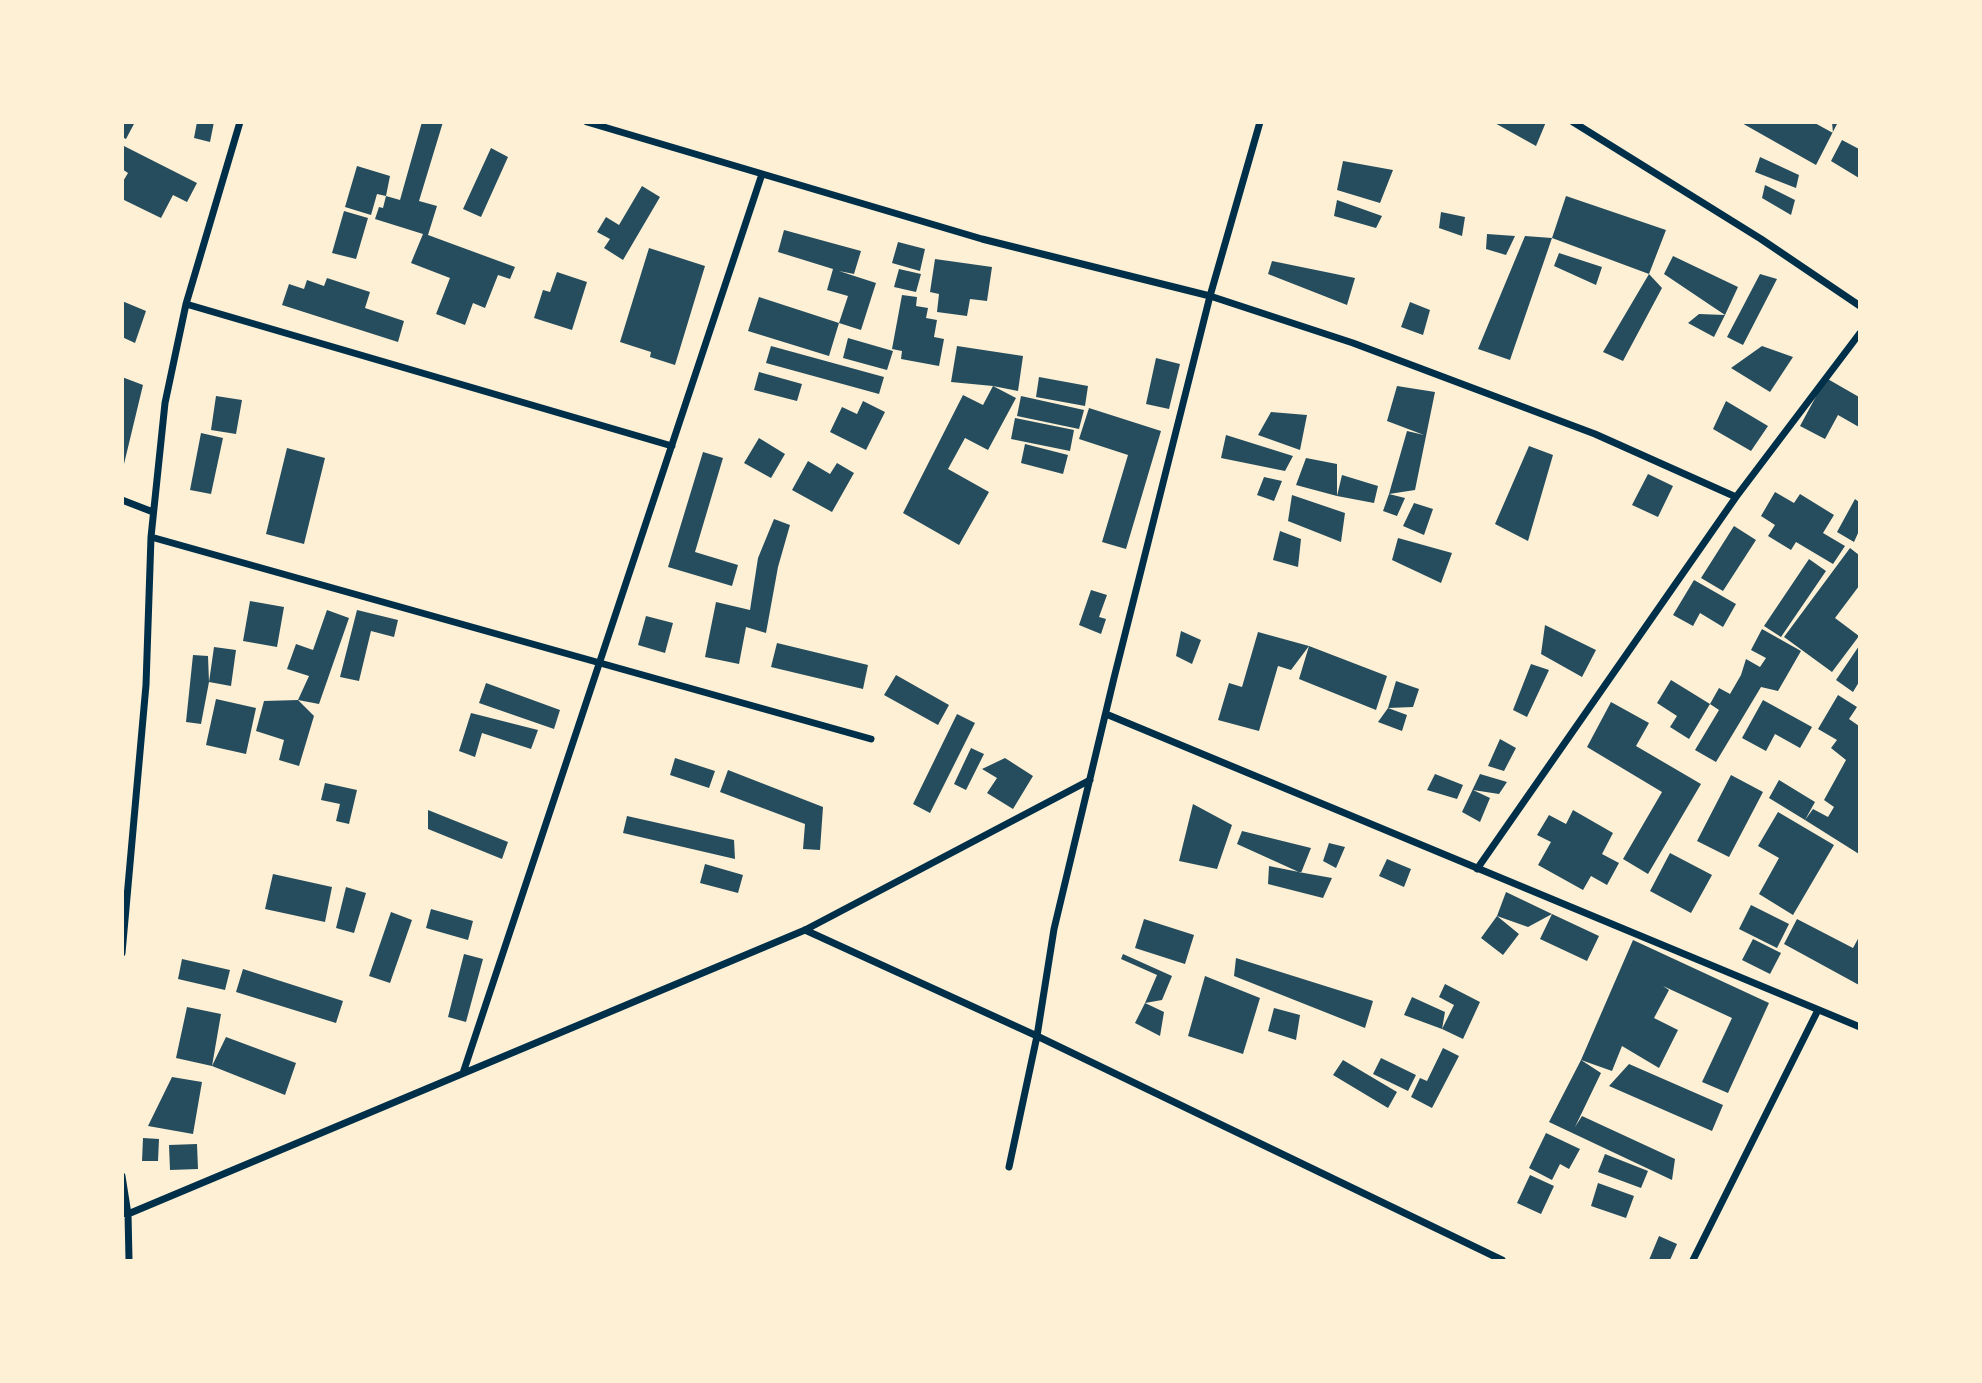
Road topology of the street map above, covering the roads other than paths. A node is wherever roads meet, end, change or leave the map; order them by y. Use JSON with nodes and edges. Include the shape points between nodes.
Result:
{"nodes":[{"id":1,"x":240,"y":122,"type":"edge"},
{"id":2,"x":587,"y":122,"type":"edge"},
{"id":3,"x":1260,"y":122,"type":"edge"},
{"id":4,"x":1573,"y":122,"type":"edge"},
{"id":5,"x":762,"y":174,"type":"junction"},
{"id":6,"x":1210,"y":296,"type":"junction"},
{"id":7,"x":186,"y":304,"type":"junction"},
{"id":8,"x":1860,"y":306,"type":"edge"},
{"id":9,"x":1860,"y":333,"type":"edge"},
{"id":10,"x":672,"y":446,"type":"junction"},
{"id":11,"x":1737,"y":497,"type":"junction"},
{"id":12,"x":122,"y":500,"type":"edge"},
{"id":13,"x":153,"y":512,"type":"junction"},
{"id":14,"x":151,"y":537,"type":"junction"},
{"id":15,"x":600,"y":663,"type":"junction"},
{"id":16,"x":1106,"y":714,"type":"junction"},
{"id":17,"x":871,"y":739,"type":"dead end"},
{"id":18,"x":1090,"y":780,"type":"junction"},
{"id":19,"x":1477,"y":869,"type":"junction"},
{"id":20,"x":805,"y":930,"type":"junction"},
{"id":21,"x":122,"y":953,"type":"edge"},
{"id":22,"x":1818,"y":1010,"type":"junction"},
{"id":23,"x":1860,"y":1027,"type":"edge"},
{"id":24,"x":1037,"y":1036,"type":"junction"},
{"id":25,"x":463,"y":1073,"type":"junction"},
{"id":26,"x":1009,"y":1167,"type":"dead end"},
{"id":27,"x":122,"y":1176,"type":"edge"},
{"id":28,"x":125,"y":1214,"type":"edge"},
{"id":29,"x":129,"y":1261,"type":"edge"},
{"id":30,"x":1502,"y":1261,"type":"edge"},
{"id":31,"x":1693,"y":1261,"type":"edge"}],
"edges":[{"from":1,"to":7,"type":"street"},
{"from":2,"to":5,"type":"street"},
{"from":3,"to":6,"type":"street"},
{"from":4,"to":8,"type":"street"},
{"from":5,"to":6,"type":"street","via":[[982,239]]},
{"from":5,"to":10,"type":"street"},
{"from":6,"to":11,"type":"street","via":[[1353,343],[1595,434]]},
{"from":6,"to":16,"type":"street"},
{"from":7,"to":10,"type":"street"},
{"from":7,"to":13,"type":"street","via":[[164,403]]},
{"from":9,"to":11,"type":"street"},
{"from":10,"to":15,"type":"street"},
{"from":11,"to":19,"type":"street"},
{"from":12,"to":13,"type":"street"},
{"from":13,"to":14,"type":"street"},
{"from":14,"to":15,"type":"street"},
{"from":14,"to":21,"type":"street","via":[[146,685]]},
{"from":15,"to":17,"type":"street"},
{"from":15,"to":25,"type":"street"},
{"from":16,"to":18,"type":"street"},
{"from":16,"to":19,"type":"street"},
{"from":18,"to":20,"type":"street"},
{"from":18,"to":24,"type":"street","via":[[1054,929]]},
{"from":19,"to":22,"type":"street"},
{"from":20,"to":24,"type":"street"},
{"from":20,"to":25,"type":"street"},
{"from":22,"to":23,"type":"street"},
{"from":22,"to":31,"type":"street"},
{"from":24,"to":26,"type":"street"},
{"from":24,"to":30,"type":"street"},
{"from":25,"to":28,"type":"street"},
{"from":27,"to":28,"type":"street"},
{"from":28,"to":29,"type":"street"}]}
